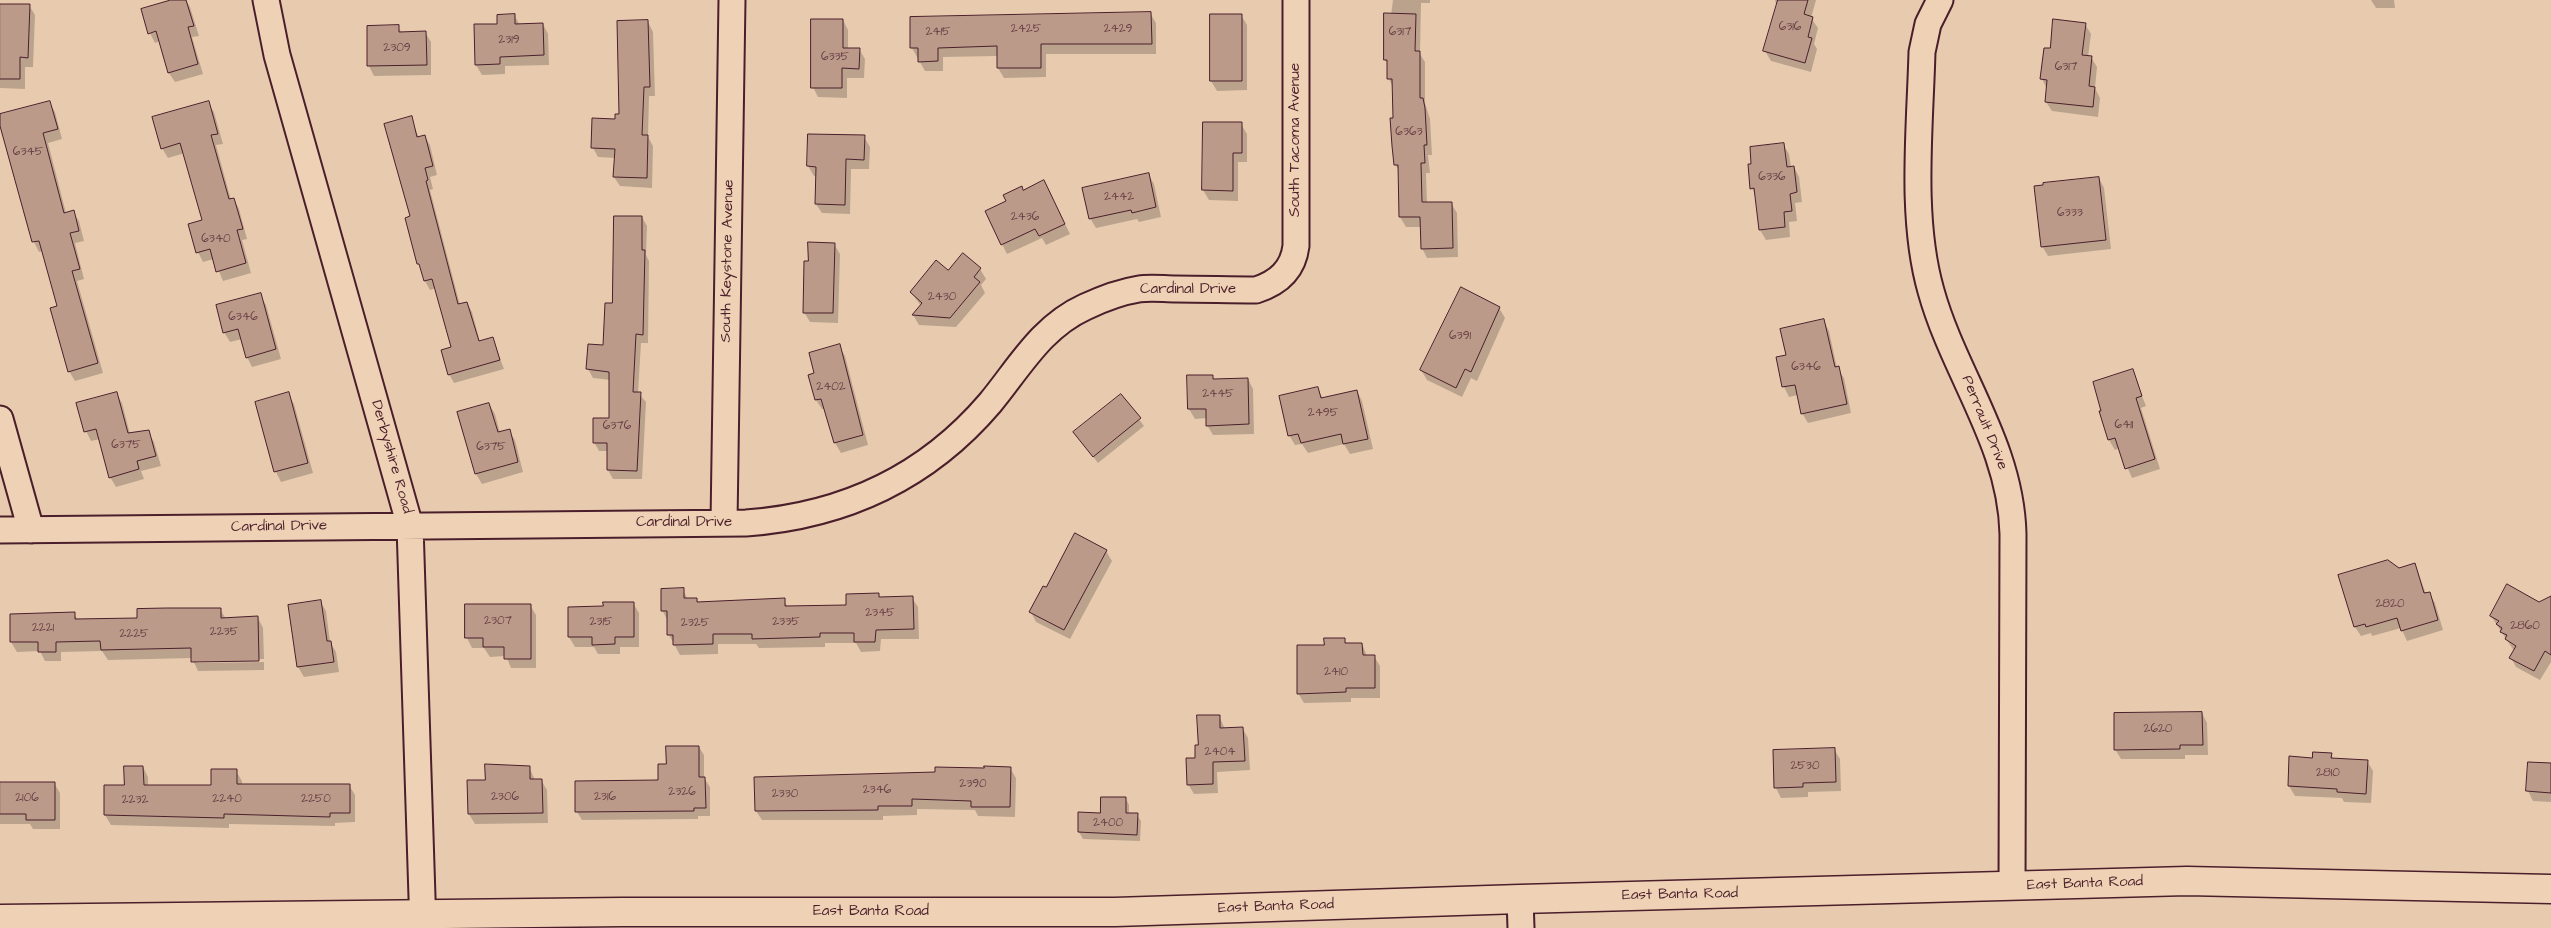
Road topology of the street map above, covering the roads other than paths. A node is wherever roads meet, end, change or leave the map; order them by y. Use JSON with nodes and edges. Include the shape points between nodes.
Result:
{"nodes":[{"id":1,"x":266,"y":0,"type":"edge"},
{"id":2,"x":732,"y":0,"type":"edge"},
{"id":3,"x":1296,"y":0,"type":"edge"},
{"id":4,"x":1940,"y":0,"type":"edge"},
{"id":5,"x":1282,"y":276,"type":"joint"},
{"id":6,"x":0,"y":419,"type":"edge"},
{"id":7,"x":724,"y":522,"type":"junction"},
{"id":8,"x":410,"y":526,"type":"junction"},
{"id":9,"x":0,"y":530,"type":"edge"},
{"id":10,"x":30,"y":530,"type":"junction"},
{"id":11,"x":2012,"y":886,"type":"junction"},
{"id":12,"x":2551,"y":889,"type":"edge"},
{"id":13,"x":1520,"y":899,"type":"junction"},
{"id":14,"x":0,"y":919,"type":"edge"},
{"id":15,"x":422,"y":922,"type":"edge"},
{"id":16,"x":1521,"y":928,"type":"edge"}],
"edges":[{"from":1,"to":8,"type":"street","name":"Derbyshire Road","via":[[277,56]]},
{"from":2,"to":7,"type":"street","name":"South Keystone Avenue"},
{"from":3,"to":5,"type":"street","name":"South Tacoma Avenue","via":[[1296,246],[1290,265]]},
{"from":4,"to":11,"type":"street","name":"Perrault Drive","via":[[1928,24],[1922,52],[1920,234],[1936,306],[1999,454],[2009,492],[2013,534]]},
{"from":5,"to":7,"type":"street","name":"Cardinal Drive","via":[[1256,290],[1140,289],[1083,307],[1045,334],[970,424],[924,464],[872,494],[825,510],[766,521]]},
{"from":6,"to":10,"type":"street"},
{"from":7,"to":8,"type":"street","name":"Cardinal Drive"},
{"from":8,"to":10,"type":"street","name":"Cardinal Drive"},
{"from":8,"to":15,"type":"street","name":"Derbyshire Road"},
{"from":9,"to":10,"type":"street","name":"Cardinal Drive"},
{"from":11,"to":12,"type":"street","name":"East Banta Road","via":[[2187,881]]},
{"from":11,"to":13,"type":"street","name":"East Banta Road"},
{"from":13,"to":15,"type":"street","name":"East Banta Road","via":[[1115,912],[622,912]]},
{"from":13,"to":16,"type":"street"},
{"from":14,"to":15,"type":"street","name":"East Banta Road"}]}
